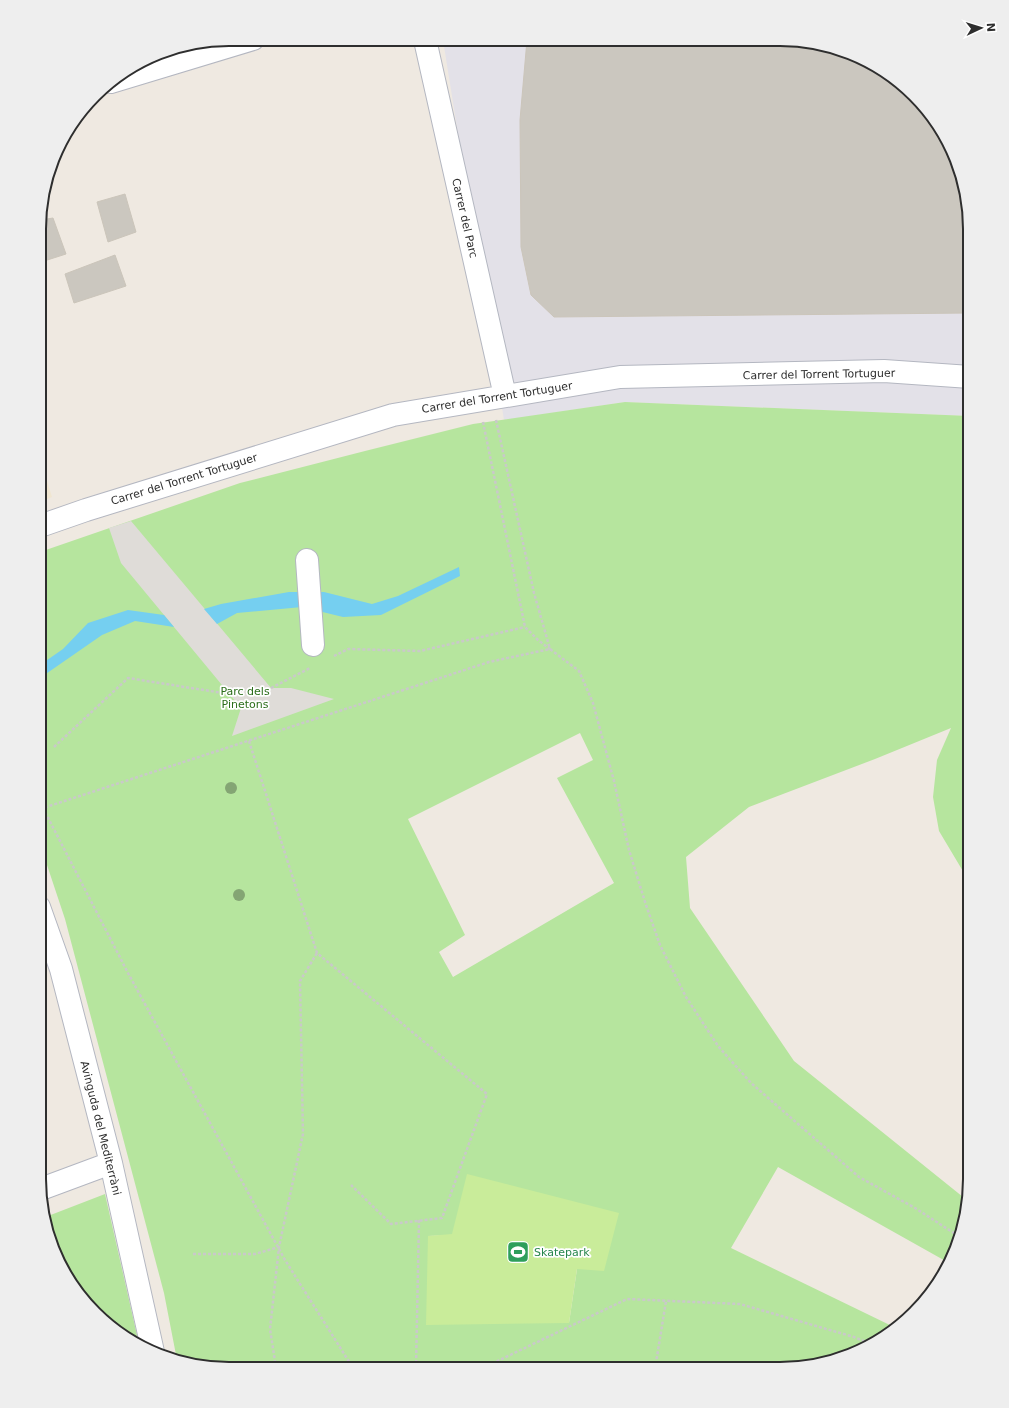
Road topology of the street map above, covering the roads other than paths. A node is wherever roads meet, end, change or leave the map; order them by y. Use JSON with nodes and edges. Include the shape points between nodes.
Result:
{"nodes":[{"id":1,"x":230,"y":46,"type":"edge"},
{"id":2,"x":426,"y":46,"type":"edge"},
{"id":3,"x":128,"y":77,"type":"edge"},
{"id":4,"x":963,"y":377,"type":"edge"},
{"id":5,"x":491,"y":398,"type":"junction"},
{"id":6,"x":46,"y":524,"type":"edge"},
{"id":7,"x":307,"y":560,"type":"dead end"},
{"id":8,"x":320,"y":652,"type":"road end"},
{"id":9,"x":46,"y":925,"type":"edge"},
{"id":10,"x":111,"y":1163,"type":"junction"},
{"id":11,"x":46,"y":1187,"type":"edge"},
{"id":12,"x":151,"y":1345,"type":"edge"}],
"edges":[{"from":1,"to":3,"type":"street"},
{"from":2,"to":5,"type":"street","name":"Carrer del Parc"},
{"from":4,"to":5,"type":"street","name":"Carrer del Torrent Tortuguer","via":[[884,371],[620,377]]},
{"from":5,"to":6,"type":"street","name":"Carrer del Torrent Tortuguer","via":[[393,414]]},
{"from":7,"to":8,"type":"street"},
{"from":9,"to":10,"type":"street","name":"Avinguda del Mediterràni","via":[[61,969]]},
{"from":10,"to":11,"type":"street"},
{"from":10,"to":12,"type":"street","name":"Avinguda del Mediterràni"}]}
